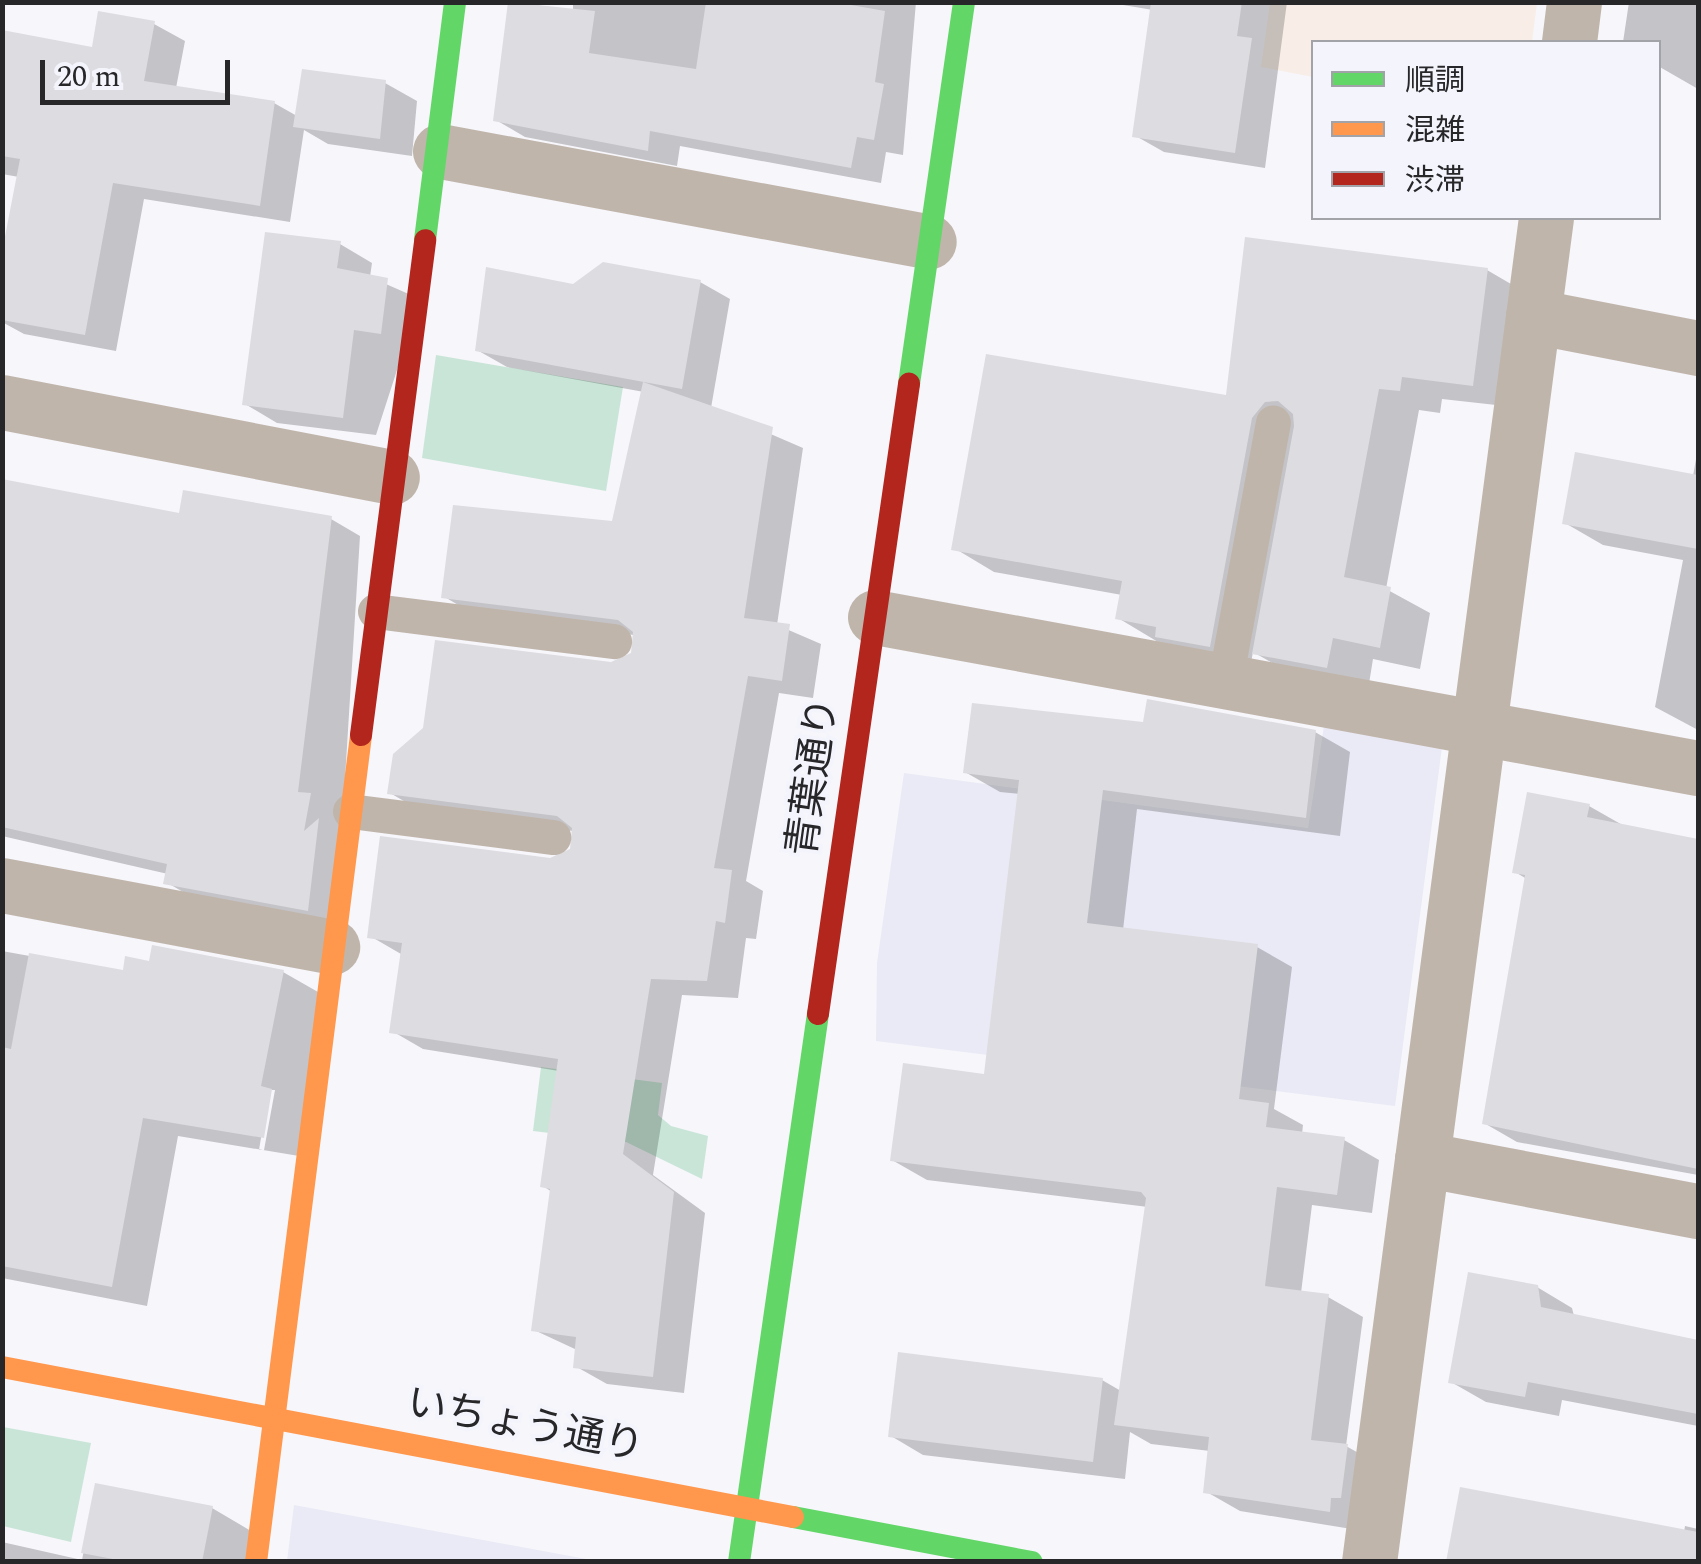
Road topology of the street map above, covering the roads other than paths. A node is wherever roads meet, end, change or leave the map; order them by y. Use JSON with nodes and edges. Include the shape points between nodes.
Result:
{"nodes":[{"id":1,"x":455,"y":2,"type":"edge"},
{"id":2,"x":964,"y":2,"type":"edge"},
{"id":3,"x":1574,"y":2,"type":"edge"},
{"id":4,"x":1568,"y":40,"type":"edge"},
{"id":5,"x":440,"y":152,"type":"junction"},
{"id":6,"x":1546,"y":220,"type":"edge"},
{"id":7,"x":929,"y":242,"type":"junction"},
{"id":8,"x":1533,"y":316,"type":"junction"},
{"id":9,"x":1698,"y":348,"type":"edge"},
{"id":10,"x":2,"y":402,"type":"edge"},
{"id":11,"x":1272,"y":422,"type":"dead end"},
{"id":12,"x":392,"y":476,"type":"junction"},
{"id":13,"x":375,"y":611,"type":"junction"},
{"id":14,"x":874,"y":617,"type":"junction"},
{"id":15,"x":614,"y":641,"type":"dead end"},
{"id":16,"x":1225,"y":681,"type":"junction"},
{"id":17,"x":1479,"y":728,"type":"junction"},
{"id":18,"x":1698,"y":768,"type":"edge"},
{"id":19,"x":350,"y":811,"type":"junction"},
{"id":20,"x":553,"y":837,"type":"dead end"},
{"id":21,"x":2,"y":885,"type":"edge"},
{"id":22,"x":332,"y":946,"type":"junction"},
{"id":23,"x":1422,"y":1159,"type":"junction"},
{"id":24,"x":1698,"y":1212,"type":"edge"},
{"id":25,"x":2,"y":1367,"type":"edge"},
{"id":26,"x":272,"y":1416,"type":"junction"},
{"id":27,"x":746,"y":1507,"type":"junction"},
{"id":28,"x":256,"y":1562,"type":"edge"},
{"id":29,"x":739,"y":1562,"type":"edge"},
{"id":30,"x":1032,"y":1562,"type":"edge"},
{"id":31,"x":1369,"y":1562,"type":"edge"}],
"edges":[{"from":1,"to":5,"type":"street"},
{"from":2,"to":7,"type":"street","name":"青葉通り"},
{"from":3,"to":4,"type":"street"},
{"from":5,"to":7,"type":"street"},
{"from":5,"to":12,"type":"street"},
{"from":6,"to":8,"type":"street"},
{"from":7,"to":14,"type":"street","name":"青葉通り"},
{"from":8,"to":9,"type":"street"},
{"from":8,"to":17,"type":"street"},
{"from":10,"to":12,"type":"street"},
{"from":11,"to":16,"type":"lane"},
{"from":12,"to":13,"type":"street"},
{"from":13,"to":15,"type":"lane"},
{"from":13,"to":19,"type":"street"},
{"from":14,"to":16,"type":"street"},
{"from":14,"to":27,"type":"street","name":"青葉通り"},
{"from":16,"to":17,"type":"street"},
{"from":17,"to":18,"type":"street"},
{"from":17,"to":23,"type":"street"},
{"from":19,"to":20,"type":"lane"},
{"from":19,"to":22,"type":"street"},
{"from":21,"to":22,"type":"street"},
{"from":22,"to":26,"type":"street"},
{"from":23,"to":24,"type":"street"},
{"from":23,"to":31,"type":"street"},
{"from":25,"to":26,"type":"street","name":"いちょう通り"},
{"from":26,"to":27,"type":"street","name":"いちょう通り"},
{"from":26,"to":28,"type":"street"},
{"from":27,"to":29,"type":"street","name":"青葉通り"},
{"from":27,"to":30,"type":"street","name":"いちょう通り"}]}
